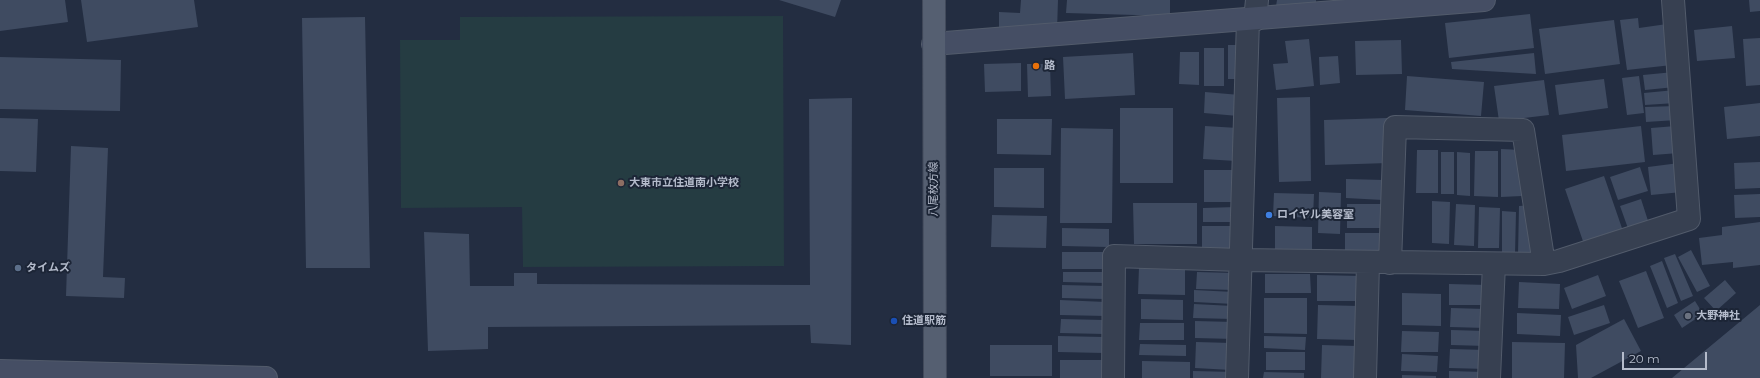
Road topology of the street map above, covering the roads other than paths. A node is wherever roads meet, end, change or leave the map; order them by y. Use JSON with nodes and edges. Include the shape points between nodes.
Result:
{"nodes":[{"id":1,"x":934,"y":0,"type":"edge"},
{"id":2,"x":1484,"y":0,"type":"edge"},
{"id":3,"x":1673,"y":0,"type":"edge"},
{"id":4,"x":1347,"y":6,"type":"edge"},
{"id":5,"x":1253,"y":13,"type":"edge"},
{"id":6,"x":933,"y":44,"type":"junction"},
{"id":7,"x":1241,"y":260,"type":"junction"},
{"id":8,"x":1368,"y":263,"type":"junction"},
{"id":9,"x":1390,"y":263,"type":"junction"},
{"id":10,"x":1494,"y":264,"type":"junction"},
{"id":11,"x":1544,"y":264,"type":"junction"},
{"id":12,"x":0,"y":371,"type":"edge"},
{"id":13,"x":266,"y":378,"type":"edge"},
{"id":14,"x":935,"y":378,"type":"edge"},
{"id":15,"x":1113,"y":378,"type":"edge"},
{"id":16,"x":1237,"y":378,"type":"edge"},
{"id":17,"x":1365,"y":378,"type":"edge"},
{"id":18,"x":1490,"y":378,"type":"edge"}],
"edges":[{"from":1,"to":6,"type":"main road","name":"八尾枚方線"},
{"from":2,"to":4,"type":"street"},
{"from":3,"to":11,"type":"street","via":[[1689,219]]},
{"from":4,"to":5,"type":"street"},
{"from":5,"to":6,"type":"street"},
{"from":5,"to":7,"type":"street"},
{"from":6,"to":14,"type":"main road","name":"八尾枚方線"},
{"from":7,"to":8,"type":"street"},
{"from":7,"to":15,"type":"street","via":[[1114,256]]},
{"from":7,"to":16,"type":"street"},
{"from":8,"to":9,"type":"street"},
{"from":8,"to":17,"type":"street"},
{"from":9,"to":10,"type":"street"},
{"from":9,"to":11,"type":"street","via":[[1395,127],[1523,130]]},
{"from":10,"to":11,"type":"street"},
{"from":10,"to":18,"type":"street"},
{"from":12,"to":13,"type":"street"}]}
